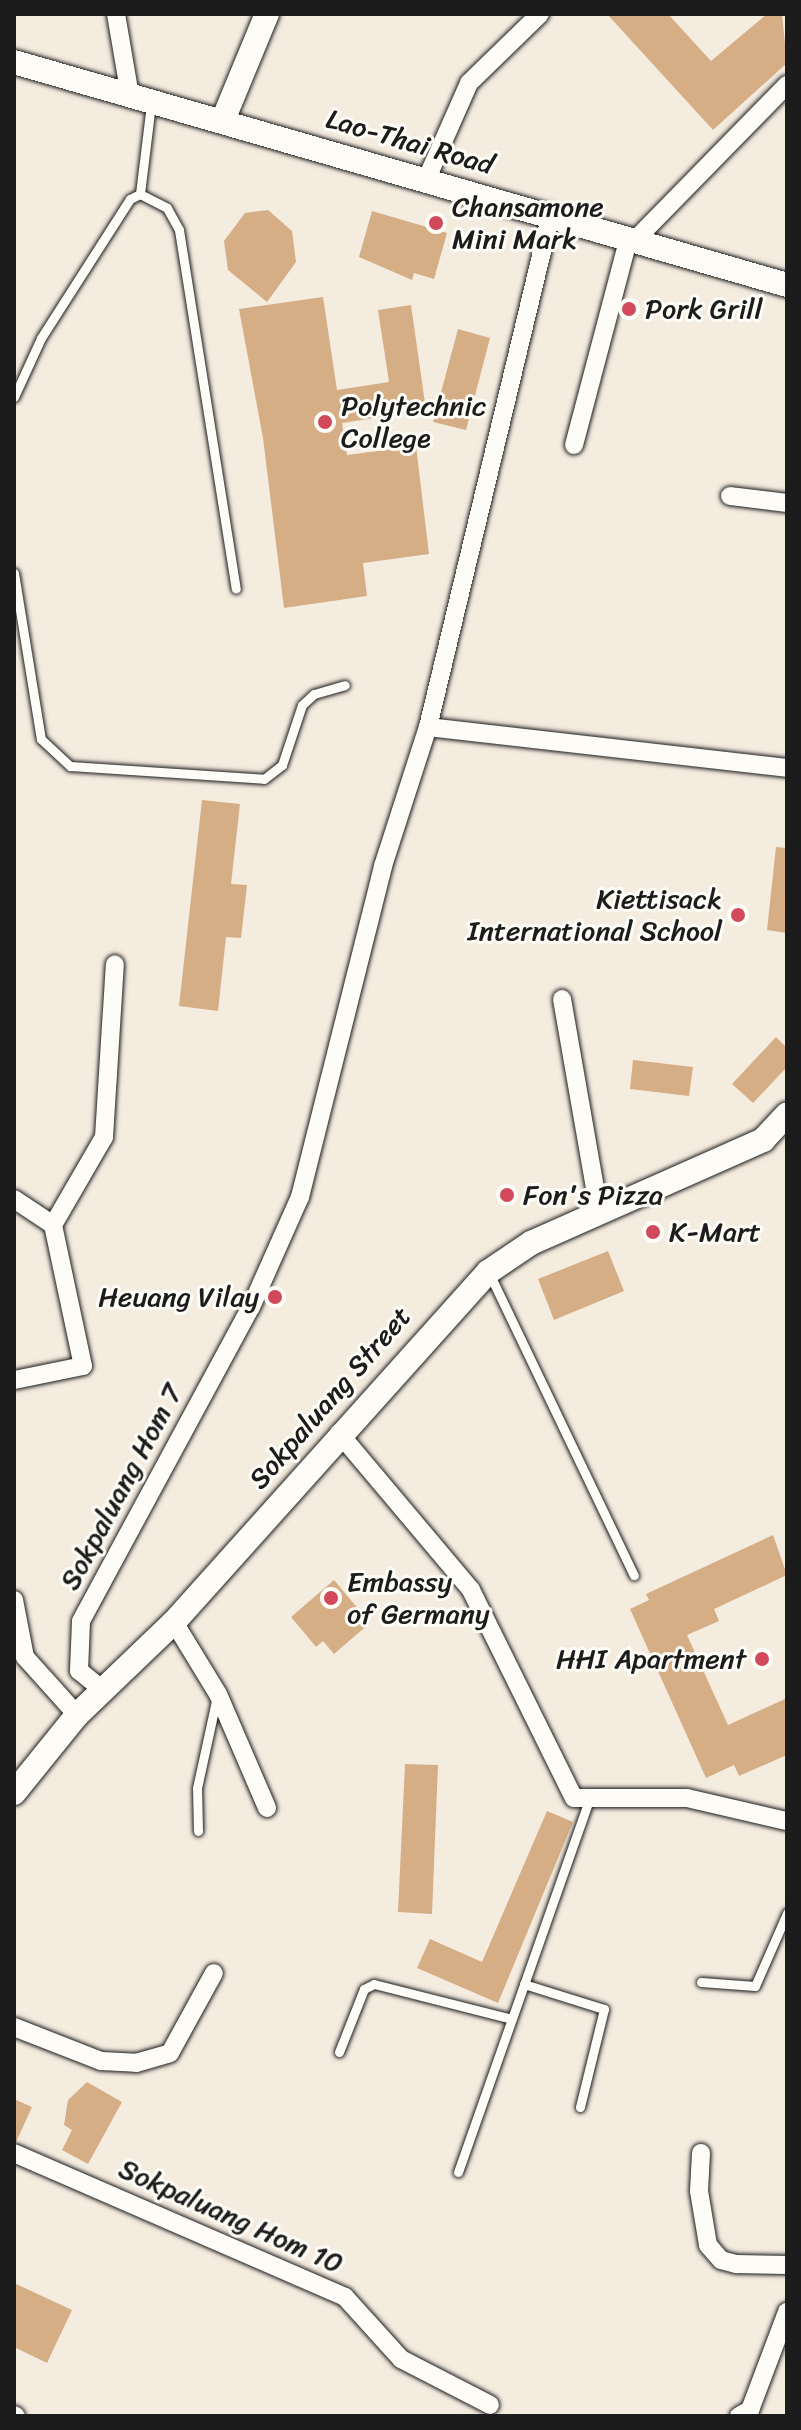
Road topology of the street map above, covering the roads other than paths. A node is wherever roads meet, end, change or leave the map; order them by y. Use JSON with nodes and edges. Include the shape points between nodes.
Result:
{"nodes":[{"id":1,"x":116,"y":14,"type":"edge"},
{"id":2,"x":267,"y":14,"type":"edge"},
{"id":3,"x":540,"y":14,"type":"edge"},
{"id":4,"x":14,"y":62,"type":"edge"},
{"id":5,"x":787,"y":85,"type":"edge"},
{"id":6,"x":141,"y":98,"type":"junction"},
{"id":7,"x":223,"y":120,"type":"junction"},
{"id":8,"x":427,"y":178,"type":"junction"},
{"id":9,"x":140,"y":194,"type":"junction"},
{"id":10,"x":551,"y":214,"type":"junction"},
{"id":11,"x":632,"y":238,"type":"junction"},
{"id":12,"x":787,"y":285,"type":"edge"},
{"id":13,"x":14,"y":397,"type":"edge"},
{"id":14,"x":574,"y":445,"type":"dead end"},
{"id":15,"x":730,"y":496,"type":"dead end"},
{"id":16,"x":787,"y":503,"type":"edge"},
{"id":17,"x":14,"y":573,"type":"edge"},
{"id":18,"x":236,"y":589,"type":"dead end"},
{"id":19,"x":345,"y":685,"type":"dead end"},
{"id":20,"x":428,"y":727,"type":"junction"},
{"id":21,"x":787,"y":768,"type":"edge"},
{"id":22,"x":115,"y":964,"type":"dead end"},
{"id":23,"x":562,"y":999,"type":"dead end"},
{"id":24,"x":787,"y":1114,"type":"edge"},
{"id":25,"x":787,"y":1129,"type":"edge"},
{"id":26,"x":763,"y":1140,"type":"junction"},
{"id":27,"x":14,"y":1199,"type":"edge"},
{"id":28,"x":599,"y":1212,"type":"junction"},
{"id":29,"x":53,"y":1225,"type":"junction"},
{"id":30,"x":488,"y":1272,"type":"junction"},
{"id":31,"x":14,"y":1380,"type":"edge"},
{"id":32,"x":339,"y":1433,"type":"junction"},
{"id":33,"x":634,"y":1575,"type":"dead end"},
{"id":34,"x":14,"y":1600,"type":"edge"},
{"id":35,"x":174,"y":1622,"type":"junction"},
{"id":36,"x":104,"y":1691,"type":"junction"},
{"id":37,"x":218,"y":1694,"type":"junction"},
{"id":38,"x":77,"y":1715,"type":"junction"},
{"id":39,"x":14,"y":1793,"type":"edge"},
{"id":40,"x":588,"y":1802,"type":"junction"},
{"id":41,"x":267,"y":1808,"type":"dead end"},
{"id":42,"x":787,"y":1821,"type":"edge"},
{"id":43,"x":198,"y":1831,"type":"dead end"},
{"id":44,"x":787,"y":1913,"type":"edge"},
{"id":45,"x":214,"y":1973,"type":"dead end"},
{"id":46,"x":701,"y":1982,"type":"dead end"},
{"id":47,"x":524,"y":1984,"type":"junction"},
{"id":48,"x":512,"y":2019,"type":"junction"},
{"id":49,"x":14,"y":2027,"type":"edge"},
{"id":50,"x":339,"y":2052,"type":"dead end"},
{"id":51,"x":580,"y":2107,"type":"dead end"},
{"id":52,"x":14,"y":2153,"type":"edge"},
{"id":53,"x":701,"y":2153,"type":"dead end"},
{"id":54,"x":458,"y":2172,"type":"dead end"},
{"id":55,"x":787,"y":2265,"type":"edge"},
{"id":56,"x":787,"y":2312,"type":"edge"},
{"id":57,"x":490,"y":2405,"type":"dead end"},
{"id":58,"x":739,"y":2416,"type":"edge"}],
"edges":[{"from":1,"to":6,"type":"street"},
{"from":2,"to":7,"type":"street"},
{"from":3,"to":8,"type":"street","via":[[469,83]]},
{"from":4,"to":6,"type":"street","name":"Lao-Thai Road"},
{"from":5,"to":11,"type":"street"},
{"from":6,"to":7,"type":"street","name":"Lao-Thai Road"},
{"from":6,"to":9,"type":"lane"},
{"from":7,"to":8,"type":"street","name":"Lao-Thai Road"},
{"from":8,"to":10,"type":"street","name":"Lao-Thai Road"},
{"from":9,"to":13,"type":"lane","via":[[130,199],[41,338]]},
{"from":9,"to":18,"type":"lane","via":[[167,208],[179,230]]},
{"from":10,"to":11,"type":"street","name":"Lao-Thai Road"},
{"from":10,"to":20,"type":"street"},
{"from":11,"to":12,"type":"street","name":"Lao-Thai Road"},
{"from":11,"to":14,"type":"street"},
{"from":15,"to":16,"type":"street"},
{"from":17,"to":19,"type":"lane","via":[[41,739],[70,766],[264,779],[282,765],[302,705],[314,694]]},
{"from":20,"to":21,"type":"street"},
{"from":20,"to":36,"type":"street","name":"Sokpaluang Hom 7","via":[[383,866],[300,1197],[251,1307],[81,1621],[79,1671]]},
{"from":22,"to":29,"type":"street","via":[[104,1137]]},
{"from":23,"to":28,"type":"street"},
{"from":24,"to":26,"type":"street","name":"Sokpaluang Street"},
{"from":25,"to":26,"type":"street","name":"Sokpaluang Street"},
{"from":26,"to":28,"type":"street","name":"Sokpaluang Street"},
{"from":27,"to":29,"type":"street"},
{"from":28,"to":30,"type":"street","name":"Sokpaluang Street","via":[[531,1243]]},
{"from":29,"to":31,"type":"street","via":[[83,1366]]},
{"from":30,"to":32,"type":"street","name":"Sokpaluang Street"},
{"from":30,"to":33,"type":"lane"},
{"from":32,"to":35,"type":"street","name":"Sokpaluang Street"},
{"from":32,"to":40,"type":"street","via":[[471,1590],[567,1789]]},
{"from":34,"to":38,"type":"street","via":[[25,1657]]},
{"from":35,"to":36,"type":"street","name":"Sokpaluang Street"},
{"from":35,"to":37,"type":"street"},
{"from":36,"to":38,"type":"street","name":"Sokpaluang Street"},
{"from":37,"to":41,"type":"street"},
{"from":37,"to":43,"type":"lane","via":[[197,1788]]},
{"from":38,"to":39,"type":"street","name":"Sokpaluang Street"},
{"from":40,"to":42,"type":"street","via":[[687,1798]]},
{"from":40,"to":47,"type":"lane"},
{"from":44,"to":46,"type":"lane","via":[[760,1982]]},
{"from":45,"to":49,"type":"street","via":[[170,2053],[136,2063],[101,2061]]},
{"from":47,"to":48,"type":"lane"},
{"from":47,"to":51,"type":"lane","via":[[604,2009]]},
{"from":48,"to":50,"type":"lane","via":[[374,1984],[364,1989]]},
{"from":48,"to":54,"type":"lane"},
{"from":52,"to":57,"type":"street","name":"Sokpaluang Hom 10","via":[[345,2297],[401,2359]]},
{"from":53,"to":55,"type":"street","via":[[699,2191],[708,2245],[721,2260],[736,2264]]},
{"from":56,"to":58,"type":"street","via":[[750,2410]]}]}
